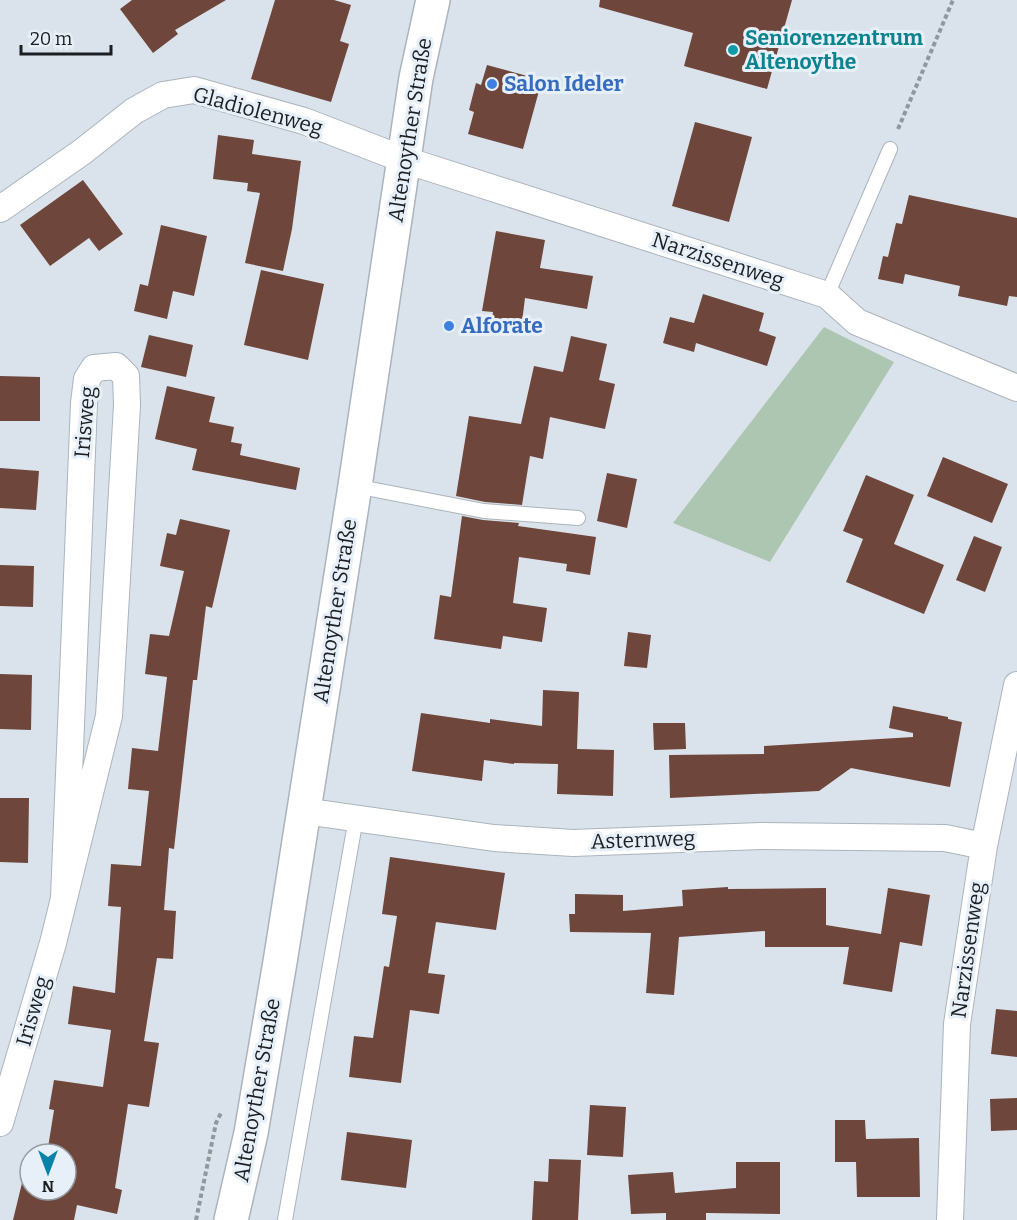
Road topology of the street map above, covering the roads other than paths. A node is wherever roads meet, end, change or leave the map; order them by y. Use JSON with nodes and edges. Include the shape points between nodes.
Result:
{"nodes":[{"id":1,"x":433,"y":0,"type":"edge"},
{"id":2,"x":890,"y":149,"type":"road end"},
{"id":3,"x":405,"y":160,"type":"junction"},
{"id":4,"x":0,"y":209,"type":"edge"},
{"id":5,"x":827,"y":295,"type":"junction"},
{"id":6,"x":1017,"y":388,"type":"edge"},
{"id":7,"x":355,"y":486,"type":"junction"},
{"id":8,"x":578,"y":518,"type":"dead end"},
{"id":9,"x":1017,"y":685,"type":"edge"},
{"id":10,"x":304,"y":811,"type":"junction"},
{"id":11,"x":356,"y":818,"type":"junction"},
{"id":12,"x":984,"y":846,"type":"junction"},
{"id":13,"x":64,"y":898,"type":"junction"},
{"id":14,"x":0,"y":1123,"type":"edge"},
{"id":15,"x":231,"y":1220,"type":"edge"},
{"id":16,"x":285,"y":1220,"type":"edge"},
{"id":17,"x":950,"y":1220,"type":"edge"}],
"edges":[{"from":1,"to":3,"type":"main road","name":"Altenoyther Straße","via":[[416,78]]},
{"from":2,"to":5,"type":"lane"},
{"from":3,"to":4,"type":"street","name":"Gladiolenweg","via":[[304,122],[194,90],[163,95],[134,111]]},
{"from":3,"to":5,"type":"street","name":"Narzissenweg"},
{"from":3,"to":7,"type":"main road","name":"Altenoyther Straße"},
{"from":5,"to":6,"type":"street","name":"Narzissenweg","via":[[857,322]]},
{"from":7,"to":8,"type":"lane","via":[[484,512]]},
{"from":7,"to":10,"type":"main road","name":"Altenoyther Straße"},
{"from":9,"to":12,"type":"street","name":"Narzissenweg"},
{"from":10,"to":11,"type":"street","name":"Asternweg"},
{"from":10,"to":15,"type":"main road","name":"Altenoyther Straße","via":[[251,1133]]},
{"from":11,"to":12,"type":"street","name":"Asternweg","via":[[494,838],[573,843],[795,836],[945,838]]},
{"from":11,"to":16,"type":"lane"},
{"from":12,"to":17,"type":"street","name":"Narzissenweg","via":[[957,1024]]},
{"from":13,"to":13,"type":"street","name":"Irisweg","via":[[110,716],[127,405],[126,376],[116,366],[94,368],[87,379],[84,403]]},
{"from":13,"to":14,"type":"street","name":"Irisweg"}]}
